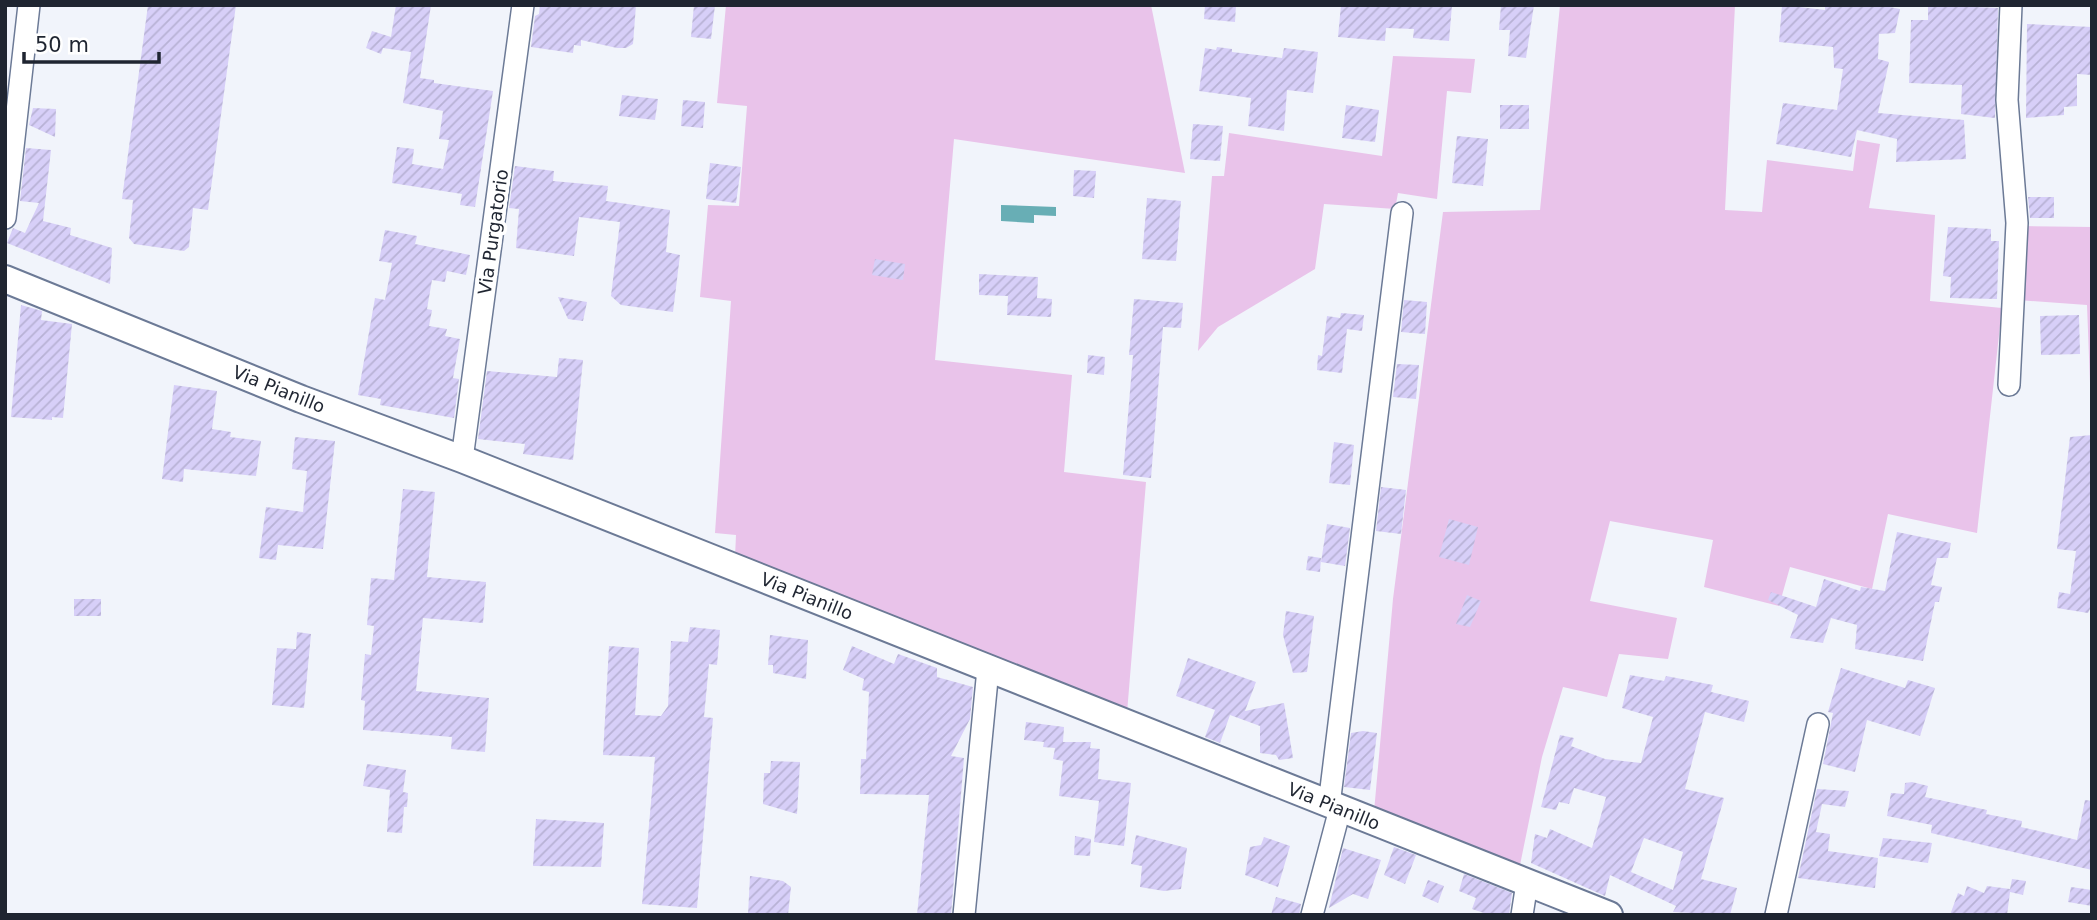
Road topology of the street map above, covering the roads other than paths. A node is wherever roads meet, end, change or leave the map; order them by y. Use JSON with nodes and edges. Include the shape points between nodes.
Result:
{"nodes":[{"id":1,"x":29,"y":5,"type":"edge"},
{"id":2,"x":523,"y":5,"type":"edge"},
{"id":3,"x":2011,"y":5,"type":"edge"},
{"id":4,"x":1402,"y":213,"type":"dead end"},
{"id":5,"x":5,"y":218,"type":"edge"},
{"id":6,"x":5,"y":279,"type":"edge"},
{"id":7,"x":2009,"y":386,"type":"dead end"},
{"id":8,"x":462,"y":458,"type":"junction"},
{"id":9,"x":988,"y":669,"type":"junction"},
{"id":10,"x":1818,"y":724,"type":"dead end"},
{"id":11,"x":1334,"y":807,"type":"junction"},
{"id":12,"x":1527,"y":883,"type":"junction"},
{"id":13,"x":964,"y":915,"type":"edge"},
{"id":14,"x":1312,"y":915,"type":"edge"},
{"id":15,"x":1522,"y":915,"type":"edge"},
{"id":16,"x":1609,"y":915,"type":"edge"},
{"id":17,"x":1776,"y":915,"type":"edge"}],
"edges":[{"from":1,"to":5,"type":"street"},
{"from":2,"to":8,"type":"street","name":"Via Purgatorio"},
{"from":3,"to":7,"type":"street","via":[[2007,100],[2017,223]]},
{"from":4,"to":11,"type":"street"},
{"from":6,"to":8,"type":"street","name":"Via Pianillo","via":[[301,399]]},
{"from":8,"to":9,"type":"street","name":"Via Pianillo"},
{"from":9,"to":11,"type":"street","name":"Via Pianillo"},
{"from":9,"to":13,"type":"street"},
{"from":10,"to":17,"type":"street"},
{"from":11,"to":12,"type":"street","name":"Via Pianillo"},
{"from":11,"to":14,"type":"street"},
{"from":12,"to":15,"type":"street"},
{"from":12,"to":16,"type":"street","name":"Via Pianillo"}]}
